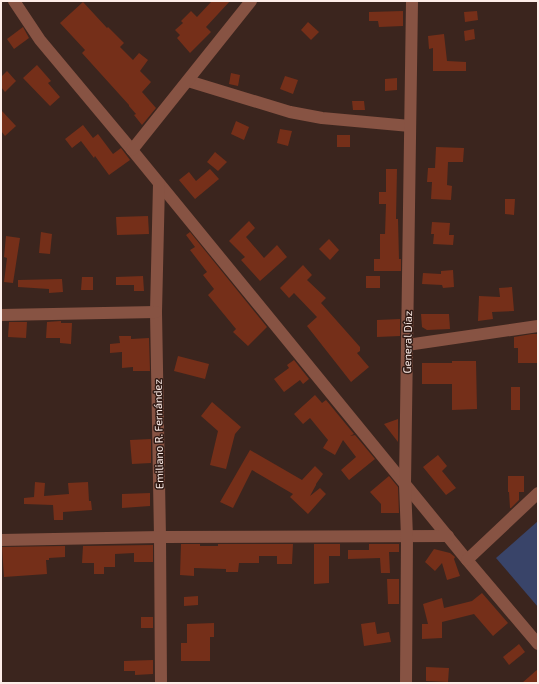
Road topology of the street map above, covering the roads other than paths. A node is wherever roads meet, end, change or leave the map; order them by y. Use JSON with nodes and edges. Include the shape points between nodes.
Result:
{"nodes":[{"id":1,"x":14,"y":1,"type":"edge"},
{"id":2,"x":251,"y":1,"type":"edge"},
{"id":3,"x":412,"y":1,"type":"edge"},
{"id":4,"x":188,"y":81,"type":"junction"},
{"id":5,"x":410,"y":126,"type":"junction"},
{"id":6,"x":132,"y":150,"type":"junction"},
{"id":7,"x":160,"y":184,"type":"junction"},
{"id":8,"x":156,"y":312,"type":"junction"},
{"id":9,"x":1,"y":315,"type":"edge"},
{"id":10,"x":538,"y":326,"type":"edge"},
{"id":11,"x":407,"y":344,"type":"junction"},
{"id":12,"x":406,"y":484,"type":"junction"},
{"id":13,"x":538,"y":493,"type":"edge"},
{"id":14,"x":448,"y":536,"type":"junction"},
{"id":15,"x":160,"y":537,"type":"junction"},
{"id":16,"x":407,"y":537,"type":"junction"},
{"id":17,"x":1,"y":540,"type":"edge"},
{"id":18,"x":467,"y":560,"type":"junction"},
{"id":19,"x":538,"y":644,"type":"edge"},
{"id":20,"x":161,"y":683,"type":"edge"},
{"id":21,"x":406,"y":683,"type":"edge"}],
"edges":[{"from":1,"to":6,"type":"street","via":[[40,40]]},
{"from":2,"to":4,"type":"street"},
{"from":3,"to":5,"type":"street","name":"General Díaz"},
{"from":4,"to":5,"type":"street","via":[[309,116]]},
{"from":4,"to":6,"type":"street"},
{"from":5,"to":11,"type":"street","name":"General Díaz"},
{"from":6,"to":7,"type":"street"},
{"from":7,"to":8,"type":"street","name":"Emiliano R. Fernández"},
{"from":7,"to":12,"type":"street"},
{"from":8,"to":9,"type":"street"},
{"from":8,"to":15,"type":"street","name":"Emiliano R. Fernández"},
{"from":10,"to":11,"type":"street"},
{"from":11,"to":12,"type":"street","name":"General Díaz"},
{"from":12,"to":14,"type":"street"},
{"from":12,"to":16,"type":"street","name":"General Díaz"},
{"from":13,"to":18,"type":"street"},
{"from":14,"to":16,"type":"street"},
{"from":14,"to":18,"type":"street"},
{"from":15,"to":16,"type":"street"},
{"from":15,"to":17,"type":"street"},
{"from":15,"to":20,"type":"street","name":"Emiliano R. Fernández"},
{"from":16,"to":21,"type":"street","name":"General Díaz"},
{"from":18,"to":19,"type":"street"}]}
